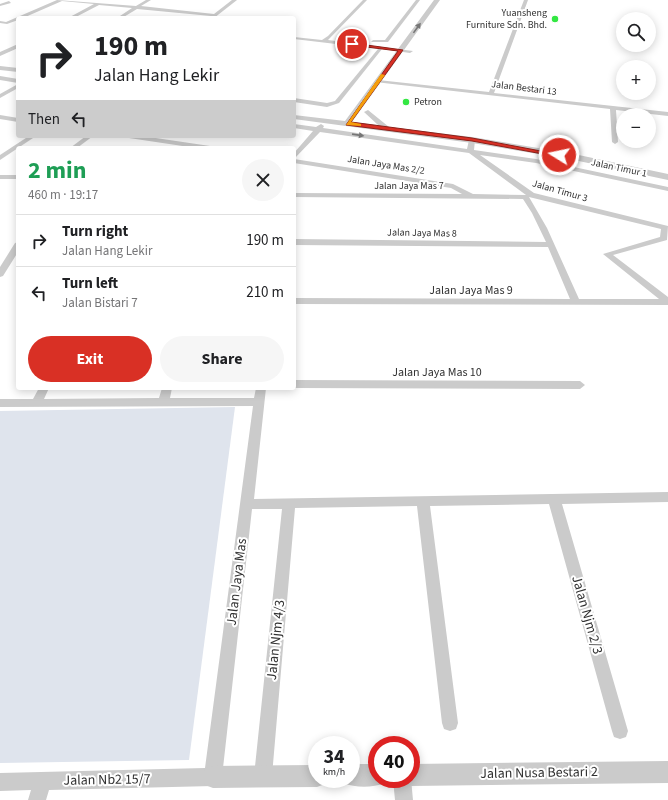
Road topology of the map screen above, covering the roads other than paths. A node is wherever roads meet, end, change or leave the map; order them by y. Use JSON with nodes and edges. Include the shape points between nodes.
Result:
{"nodes":[{"id":1,"x":61,"y":0,"type":"edge"},
{"id":2,"x":148,"y":0,"type":"edge"},
{"id":3,"x":235,"y":0,"type":"edge"},
{"id":4,"x":365,"y":0,"type":"edge"},
{"id":5,"x":418,"y":0,"type":"edge"},
{"id":6,"x":437,"y":0,"type":"edge"},
{"id":7,"x":446,"y":0,"type":"edge"},
{"id":8,"x":526,"y":0,"type":"edge"},
{"id":9,"x":9,"y":2,"type":"dead end"},
{"id":10,"x":99,"y":4,"type":"junction"},
{"id":11,"x":0,"y":5,"type":"edge"},
{"id":12,"x":137,"y":7,"type":"junction"},
{"id":13,"x":24,"y":16,"type":"edge"},
{"id":14,"x":74,"y":16,"type":"edge"},
{"id":15,"x":122,"y":16,"type":"edge"},
{"id":16,"x":213,"y":16,"type":"edge"},
{"id":17,"x":16,"y":19,"type":"edge"},
{"id":18,"x":433,"y":19,"type":"dead end"},
{"id":19,"x":0,"y":22,"type":"edge"},
{"id":20,"x":330,"y":36,"type":"junction"},
{"id":21,"x":296,"y":38,"type":"edge"},
{"id":22,"x":323,"y":41,"type":"junction"},
{"id":23,"x":414,"y":45,"type":"dead end"},
{"id":24,"x":16,"y":47,"type":"edge"},
{"id":25,"x":382,"y":48,"type":"junction"},
{"id":26,"x":401,"y":50,"type":"junction"},
{"id":27,"x":410,"y":51,"type":"junction"},
{"id":28,"x":0,"y":54,"type":"edge"},
{"id":29,"x":406,"y":58,"type":"dead end"},
{"id":30,"x":0,"y":68,"type":"edge"},
{"id":31,"x":16,"y":70,"type":"edge"},
{"id":32,"x":0,"y":78,"type":"edge"},
{"id":33,"x":16,"y":81,"type":"edge"},
{"id":34,"x":378,"y":82,"type":"junction"},
{"id":35,"x":0,"y":87,"type":"edge"},
{"id":36,"x":16,"y":88,"type":"edge"},
{"id":37,"x":491,"y":94,"type":"junction"},
{"id":38,"x":0,"y":96,"type":"edge"},
{"id":39,"x":296,"y":100,"type":"edge"},
{"id":40,"x":613,"y":109,"type":"junction"},
{"id":41,"x":357,"y":110,"type":"junction"},
{"id":42,"x":668,"y":114,"type":"edge"},
{"id":43,"x":0,"y":117,"type":"edge"},
{"id":44,"x":296,"y":117,"type":"edge"},
{"id":45,"x":309,"y":119,"type":"junction"},
{"id":46,"x":16,"y":120,"type":"edge"},
{"id":47,"x":326,"y":121,"type":"junction"},
{"id":48,"x":348,"y":124,"type":"junction"},
{"id":49,"x":358,"y":125,"type":"junction"},
{"id":50,"x":296,"y":126,"type":"edge"},
{"id":51,"x":386,"y":128,"type":"junction"},
{"id":52,"x":319,"y":130,"type":"junction"},
{"id":53,"x":30,"y":138,"type":"edge"},
{"id":54,"x":87,"y":138,"type":"edge"},
{"id":55,"x":142,"y":138,"type":"edge"},
{"id":56,"x":472,"y":140,"type":"junction"},
{"id":57,"x":615,"y":142,"type":"dead end"},
{"id":58,"x":18,"y":146,"type":"edge"},
{"id":59,"x":76,"y":146,"type":"edge"},
{"id":60,"x":196,"y":146,"type":"edge"},
{"id":61,"x":16,"y":147,"type":"edge"},
{"id":62,"x":0,"y":150,"type":"edge"},
{"id":63,"x":10,"y":151,"type":"junction"},
{"id":64,"x":470,"y":151,"type":"junction"},
{"id":65,"x":296,"y":155,"type":"edge"},
{"id":66,"x":0,"y":158,"type":"edge"},
{"id":67,"x":296,"y":160,"type":"edge"},
{"id":68,"x":0,"y":177,"type":"edge"},
{"id":69,"x":16,"y":177,"type":"edge"},
{"id":70,"x":668,"y":177,"type":"edge"},
{"id":71,"x":668,"y":189,"type":"edge"},
{"id":72,"x":296,"y":195,"type":"edge"},
{"id":73,"x":472,"y":196,"type":"junction"},
{"id":74,"x":666,"y":228,"type":"edge"},
{"id":75,"x":296,"y":242,"type":"edge"},
{"id":76,"x":550,"y":245,"type":"junction"},
{"id":77,"x":16,"y":248,"type":"edge"},
{"id":78,"x":0,"y":274,"type":"edge"},
{"id":79,"x":296,"y":301,"type":"edge"},
{"id":80,"x":576,"y":302,"type":"junction"},
{"id":81,"x":668,"y":302,"type":"edge"},
{"id":82,"x":296,"y":384,"type":"edge"},
{"id":83,"x":580,"y":385,"type":"dead end"},
{"id":84,"x":43,"y":390,"type":"edge"},
{"id":85,"x":167,"y":390,"type":"edge"},
{"id":86,"x":260,"y":395,"type":"edge"},
{"id":87,"x":164,"y":402,"type":"junction"},
{"id":88,"x":0,"y":403,"type":"edge"},
{"id":89,"x":37,"y":403,"type":"junction"},
{"id":90,"x":668,"y":497,"type":"edge"},
{"id":91,"x":554,"y":499,"type":"junction"},
{"id":92,"x":423,"y":501,"type":"junction"},
{"id":93,"x":289,"y":503,"type":"junction"},
{"id":94,"x":246,"y":504,"type":"junction"},
{"id":95,"x":450,"y":723,"type":"dead end"},
{"id":96,"x":620,"y":731,"type":"dead end"},
{"id":97,"x":668,"y":772,"type":"edge"},
{"id":98,"x":420,"y":775,"type":"edge"},
{"id":99,"x":263,"y":776,"type":"junction"},
{"id":100,"x":308,"y":776,"type":"edge"},
{"id":101,"x":213,"y":777,"type":"junction"},
{"id":102,"x":42,"y":781,"type":"junction"},
{"id":103,"x":0,"y":782,"type":"edge"},
{"id":104,"x":403,"y":788,"type":"edge"},
{"id":105,"x":37,"y":800,"type":"edge"},
{"id":106,"x":404,"y":800,"type":"edge"}],
"edges":[{"from":1,"to":10,"type":"street"},
{"from":1,"to":13,"type":"street"},
{"from":2,"to":12,"type":"street"},
{"from":3,"to":16,"type":"street"},
{"from":4,"to":20,"type":"street"},
{"from":5,"to":20,"type":"street","via":[[385,42]]},
{"from":26,"to":6,"type":"street","one_way":true},
{"from":7,"to":18,"type":"street"},
{"from":8,"to":37,"type":"street"},
{"from":9,"to":11,"type":"street"},
{"from":10,"to":12,"type":"street"},
{"from":10,"to":14,"type":"street"},
{"from":12,"to":15,"type":"street"},
{"from":12,"to":16,"type":"street"},
{"from":17,"to":19,"type":"street","via":[[7,23]]},
{"from":20,"to":22,"type":"street"},
{"from":21,"to":22,"type":"street"},
{"from":22,"to":25,"type":"street"},
{"from":23,"to":27,"type":"street"},
{"from":24,"to":28,"type":"street"},
{"from":25,"to":26,"type":"street"},
{"from":25,"to":39,"type":"street","via":[[337,102],[327,105]]},
{"from":26,"to":27,"type":"street"},
{"from":26,"to":34,"type":"street"},
{"from":27,"to":29,"type":"street"},
{"from":30,"to":31,"type":"street"},
{"from":32,"to":33,"type":"street"},
{"from":34,"to":37,"type":"street","name":"Jalan Bestari 13"},
{"from":34,"to":41,"type":"street"},
{"from":35,"to":36,"type":"street"},
{"from":36,"to":38,"type":"street"},
{"from":37,"to":40,"type":"street","name":"Jalan Bestari 13"},
{"from":40,"to":42,"type":"street","name":"Jalan Bestari 13"},
{"from":40,"to":57,"type":"street"},
{"from":41,"to":45,"type":"street"},
{"from":41,"to":48,"type":"street"},
{"from":43,"to":46,"type":"street"},
{"from":44,"to":45,"type":"street"},
{"from":45,"to":47,"type":"street"},
{"from":47,"to":48,"type":"street"},
{"from":47,"to":52,"type":"street"},
{"from":48,"to":49,"type":"street"},
{"from":49,"to":51,"type":"street"},
{"from":49,"to":51,"type":"street","via":[[370,108]]},
{"from":50,"to":52,"type":"street","name":"Jalan Timur 1"},
{"from":51,"to":56,"type":"street"},
{"from":52,"to":64,"type":"street","name":"Jalan Timur 1","one_way":true},
{"from":52,"to":65,"type":"street"},
{"from":53,"to":58,"type":"street"},
{"from":54,"to":59,"type":"street"},
{"from":55,"to":60,"type":"street"},
{"from":56,"to":64,"type":"street"},
{"from":56,"to":70,"type":"street"},
{"from":61,"to":63,"type":"street"},
{"from":62,"to":63,"type":"street"},
{"from":63,"to":66,"type":"street"},
{"from":64,"to":71,"type":"street","name":"Jalan Timur 1","via":[[536,161]]},
{"from":64,"to":74,"type":"street","name":"Jalan Timur 3","via":[[531,195]]},
{"from":67,"to":73,"type":"street","name":"Jalan Jaya Mas 2/2","via":[[453,186]]},
{"from":68,"to":69,"type":"street"},
{"from":72,"to":73,"type":"street","name":"Jalan Jaya Mas 7"},
{"from":73,"to":76,"type":"street","name":"Jalan Jaya Mas 7","via":[[529,199]]},
{"from":74,"to":81,"type":"street","via":[[664,238],[607,254]]},
{"from":75,"to":76,"type":"street","name":"Jalan Jaya Mas 8"},
{"from":76,"to":80,"type":"street"},
{"from":77,"to":78,"type":"street"},
{"from":79,"to":80,"type":"street","name":"Jalan Jaya Mas 9"},
{"from":80,"to":81,"type":"street","name":"Jalan Jaya Mas 9"},
{"from":82,"to":83,"type":"street","name":"Jalan Jaya Mas 10"},
{"from":84,"to":89,"type":"street"},
{"from":85,"to":87,"type":"street"},
{"from":86,"to":87,"type":"street"},
{"from":86,"to":94,"type":"street","name":"Jalan Jaya Mas"},
{"from":87,"to":89,"type":"street"},
{"from":88,"to":89,"type":"street"},
{"from":90,"to":91,"type":"street"},
{"from":91,"to":92,"type":"street"},
{"from":91,"to":96,"type":"street","name":"Jalan Njm 2/3"},
{"from":92,"to":93,"type":"street"},
{"from":92,"to":95,"type":"street"},
{"from":93,"to":94,"type":"street"},
{"from":93,"to":99,"type":"street","name":"Jalan Njm 4/3"},
{"from":94,"to":101,"type":"street","name":"Jalan Jaya Mas"},
{"from":97,"to":98,"type":"street","name":"Jalan Nusa Bestari 2"},
{"from":99,"to":100,"type":"street"},
{"from":99,"to":101,"type":"street"},
{"from":101,"to":102,"type":"street","name":"Jalan Nb2 15/7"},
{"from":102,"to":103,"type":"street","name":"Jalan Nb2 15/7"},
{"from":102,"to":105,"type":"street"},
{"from":104,"to":106,"type":"street"}]}
